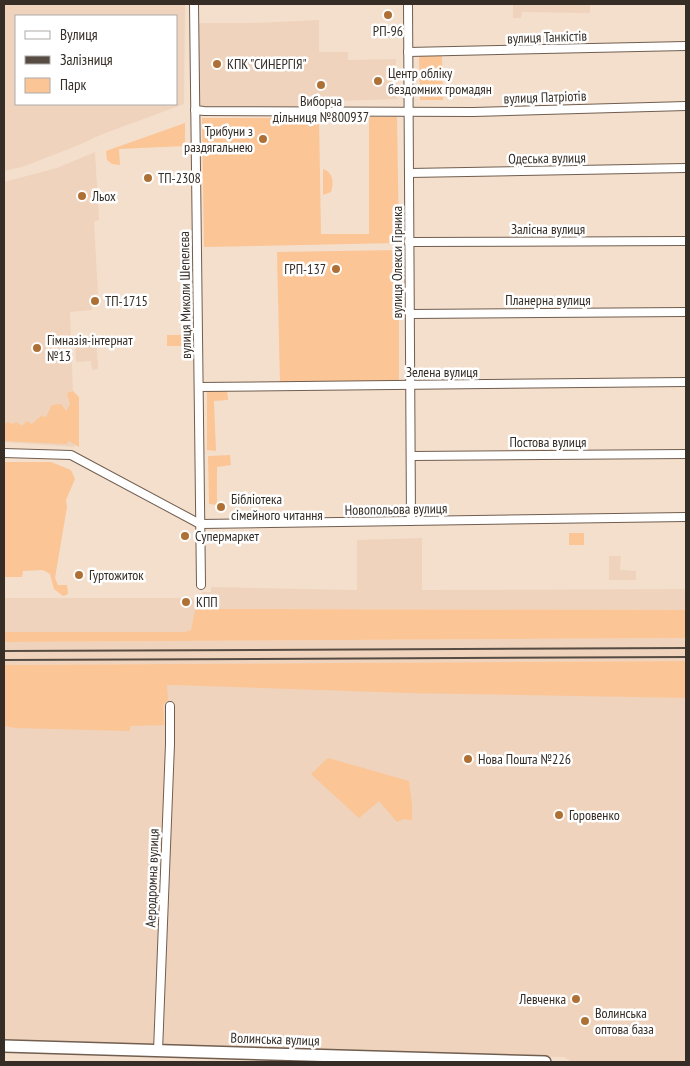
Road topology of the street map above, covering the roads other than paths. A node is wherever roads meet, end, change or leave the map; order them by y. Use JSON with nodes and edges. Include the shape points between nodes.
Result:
{"nodes":[{"id":1,"x":194,"y":4,"type":"edge"},
{"id":2,"x":408,"y":4,"type":"edge"},
{"id":3,"x":686,"y":46,"type":"edge"},
{"id":4,"x":408,"y":52,"type":"junction"},
{"id":5,"x":686,"y":106,"type":"edge"},
{"id":6,"x":195,"y":110,"type":"junction"},
{"id":7,"x":408,"y":112,"type":"junction"},
{"id":8,"x":686,"y":168,"type":"edge"},
{"id":9,"x":409,"y":173,"type":"junction"},
{"id":10,"x":686,"y":241,"type":"edge"},
{"id":11,"x":409,"y":242,"type":"junction"},
{"id":12,"x":686,"y":312,"type":"edge"},
{"id":13,"x":410,"y":314,"type":"junction"},
{"id":14,"x":686,"y":382,"type":"edge"},
{"id":15,"x":410,"y":385,"type":"junction"},
{"id":16,"x":199,"y":387,"type":"junction"},
{"id":17,"x":4,"y":453,"type":"edge"},
{"id":18,"x":686,"y":454,"type":"edge"},
{"id":19,"x":411,"y":456,"type":"junction"},
{"id":20,"x":686,"y":517,"type":"edge"},
{"id":21,"x":411,"y":521,"type":"junction"},
{"id":22,"x":200,"y":524,"type":"junction"},
{"id":23,"x":201,"y":585,"type":"dead end"},
{"id":24,"x":170,"y":706,"type":"dead end"},
{"id":25,"x":4,"y":1046,"type":"edge"},
{"id":26,"x":158,"y":1051,"type":"junction"},
{"id":27,"x":545,"y":1062,"type":"edge"}],
"edges":[{"from":1,"to":6,"type":"street","name":"вулиця Миколи Шепелєва"},
{"from":2,"to":4,"type":"street","name":"вулиця Олекси Гірника"},
{"from":3,"to":4,"type":"street","name":"вулиця Танкістів"},
{"from":4,"to":7,"type":"street","name":"вулиця Олекси Гірника"},
{"from":5,"to":7,"type":"street","name":"вулиця Патріотів"},
{"from":6,"to":7,"type":"street","name":"вулиця Патріотів"},
{"from":6,"to":16,"type":"street","name":"вулиця Миколи Шепелєва"},
{"from":7,"to":9,"type":"street","name":"вулиця Олекси Гірника"},
{"from":8,"to":9,"type":"street","name":"Одеська вулиця"},
{"from":9,"to":11,"type":"street","name":"вулиця Олекси Гірника"},
{"from":10,"to":11,"type":"street","name":"Залісна вулиця"},
{"from":11,"to":13,"type":"street","name":"вулиця Олекси Гірника"},
{"from":12,"to":13,"type":"street","name":"Планерна вулиця"},
{"from":13,"to":15,"type":"street","name":"вулиця Олекси Гірника"},
{"from":14,"to":15,"type":"street","name":"Зелена вулиця"},
{"from":15,"to":16,"type":"street","name":"Зелена вулиця"},
{"from":15,"to":19,"type":"street","name":"вулиця Олекси Гірника"},
{"from":16,"to":22,"type":"street","name":"вулиця Миколи Шепелєва"},
{"from":17,"to":22,"type":"street","name":"Новопольова вулиця","via":[[70,455]]},
{"from":18,"to":19,"type":"street","name":"Постова вулиця"},
{"from":19,"to":21,"type":"street","name":"вулиця Олекси Гірника"},
{"from":20,"to":21,"type":"street","name":"Новопольова вулиця"},
{"from":21,"to":22,"type":"street","name":"Новопольова вулиця"},
{"from":22,"to":23,"type":"street","name":"вулиця Миколи Шепелєва"},
{"from":24,"to":26,"type":"street","name":"Аеродромна вулиця"},
{"from":25,"to":26,"type":"street","name":"Волинська вулиця"},
{"from":26,"to":27,"type":"street","name":"Волинська вулиця"}]}
